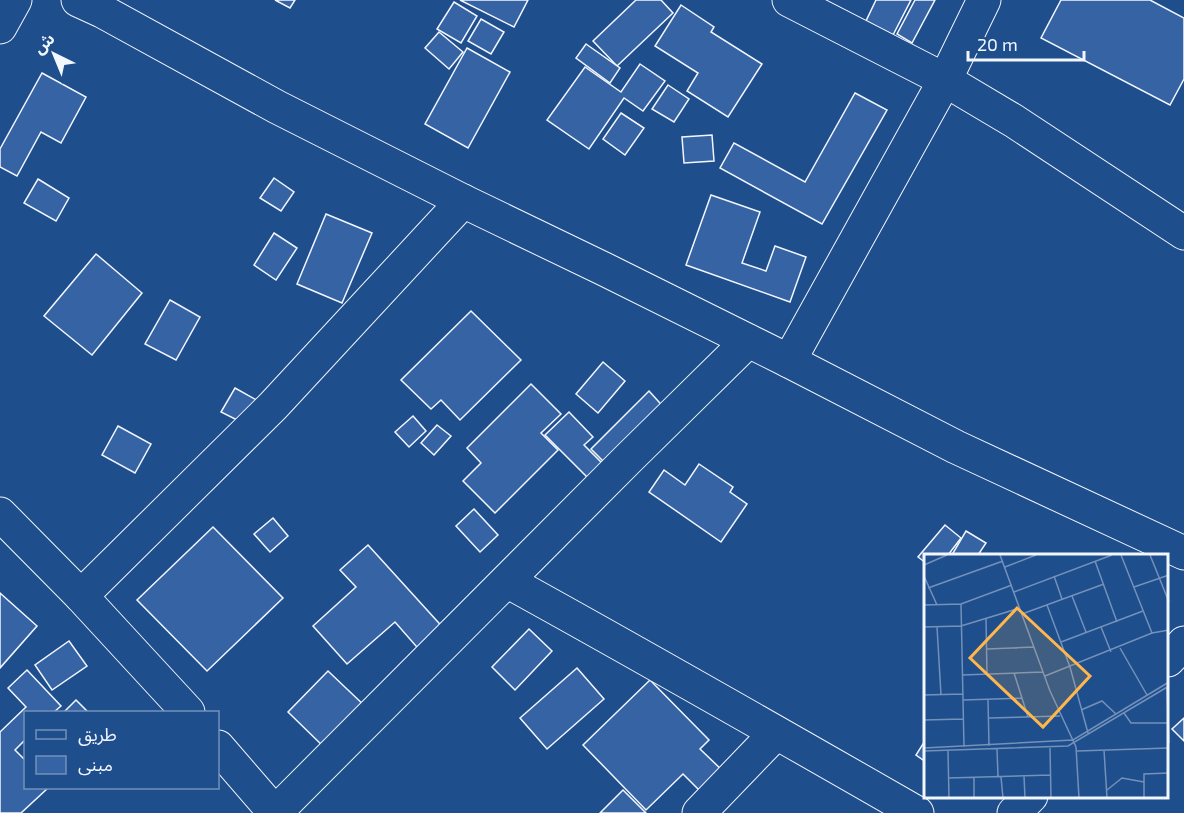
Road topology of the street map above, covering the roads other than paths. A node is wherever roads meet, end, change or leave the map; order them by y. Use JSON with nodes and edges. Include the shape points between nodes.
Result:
{"nodes":[{"id":1,"x":15,"y":0,"type":"edge"},
{"id":2,"x":789,"y":0,"type":"edge"},
{"id":3,"x":984,"y":0,"type":"edge"},
{"id":4,"x":96,"y":4,"type":"edge"},
{"id":5,"x":0,"y":27,"type":"edge"},
{"id":6,"x":945,"y":80,"type":"junction"},
{"id":7,"x":463,"y":201,"type":"junction"},
{"id":8,"x":1184,"y":233,"type":"edge"},
{"id":9,"x":748,"y":341,"type":"junction"},
{"id":10,"x":789,"y":361,"type":"junction"},
{"id":11,"x":0,"y":514,"type":"edge"},
{"id":12,"x":1184,"y":553,"type":"edge"},
{"id":13,"x":507,"y":581,"type":"junction"},
{"id":14,"x":81,"y":596,"type":"junction"},
{"id":15,"x":1184,"y":642,"type":"edge"},
{"id":16,"x":1169,"y":658,"type":"edge"},
{"id":17,"x":187,"y":711,"type":"edge"},
{"id":18,"x":776,"y":734,"type":"junction"},
{"id":19,"x":219,"y":748,"type":"edge"},
{"id":20,"x":1029,"y":798,"type":"edge"},
{"id":21,"x":699,"y":813,"type":"edge"},
{"id":22,"x":917,"y":813,"type":"edge"},
{"id":23,"x":1014,"y":813,"type":"edge"}],
"edges":[{"from":1,"to":5,"type":"street"},
{"from":2,"to":6,"type":"street"},
{"from":3,"to":6,"type":"street"},
{"from":4,"to":7,"type":"street","via":[[277,107]]},
{"from":6,"to":8,"type":"street"},
{"from":6,"to":10,"type":"street"},
{"from":7,"to":9,"type":"street"},
{"from":7,"to":14,"type":"street","via":[[273,406]]},
{"from":9,"to":10,"type":"street"},
{"from":9,"to":13,"type":"street"},
{"from":10,"to":12,"type":"street","via":[[956,447]]},
{"from":11,"to":14,"type":"street"},
{"from":13,"to":18,"type":"street"},
{"from":13,"to":19,"type":"street","via":[[275,813]]},
{"from":14,"to":17,"type":"street"},
{"from":15,"to":16,"type":"street"},
{"from":18,"to":21,"type":"street"},
{"from":18,"to":22,"type":"street"},
{"from":20,"to":23,"type":"street"}]}
